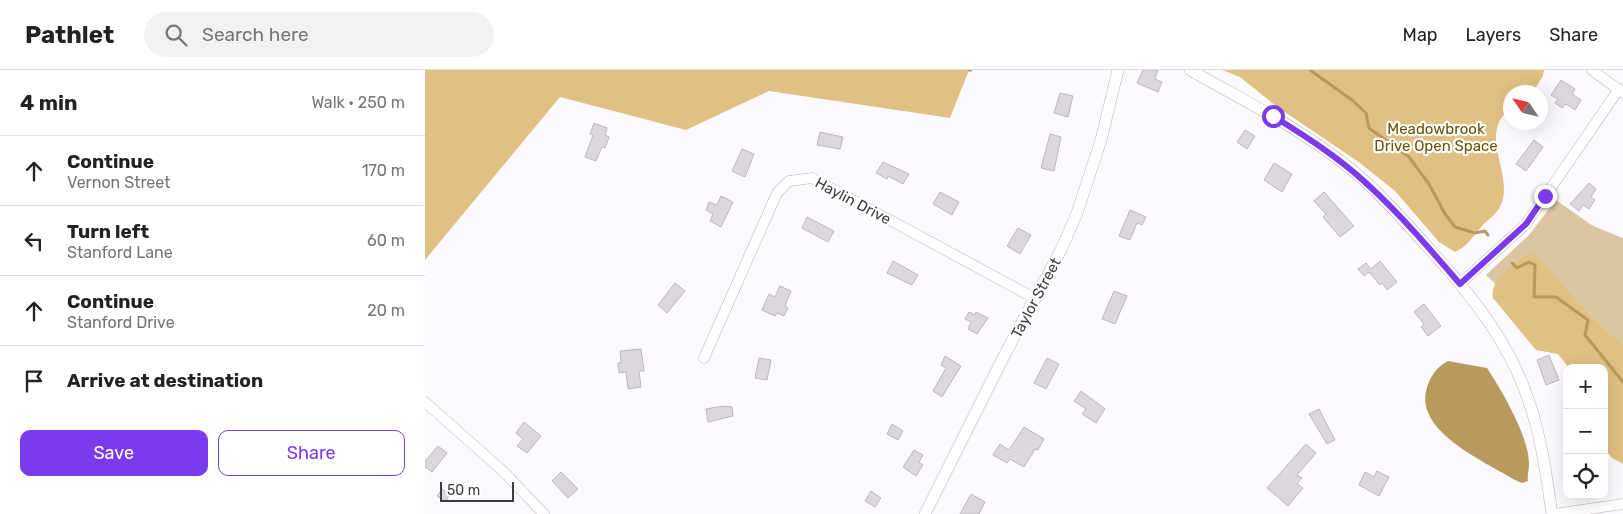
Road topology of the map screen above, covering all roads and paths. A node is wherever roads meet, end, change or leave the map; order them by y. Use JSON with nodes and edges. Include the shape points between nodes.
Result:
{"nodes":[{"id":1,"x":1118,"y":70,"type":"edge"},
{"id":2,"x":1190,"y":70,"type":"edge"},
{"id":3,"x":1592,"y":70,"type":"edge"},
{"id":4,"x":1621,"y":91,"type":"edge"},
{"id":5,"x":1460,"y":284,"type":"junction"},
{"id":6,"x":1037,"y":299,"type":"junction"},
{"id":7,"x":704,"y":358,"type":"dead end"},
{"id":8,"x":425,"y":402,"type":"edge"},
{"id":9,"x":1623,"y":504,"type":"edge"},
{"id":10,"x":544,"y":514,"type":"edge"},
{"id":11,"x":925,"y":514,"type":"edge"},
{"id":12,"x":1554,"y":514,"type":"edge"}],
"edges":[{"from":1,"to":6,"type":"street","name":"Taylor Street","via":[[1101,140],[1077,213]]},
{"from":2,"to":5,"type":"street","via":[[1273,116],[1331,154],[1390,206]]},
{"from":3,"to":4,"type":"street"},
{"from":4,"to":5,"type":"street","via":[[1526,224]]},
{"from":5,"to":12,"type":"street","via":[[1487,319],[1524,387],[1542,449]]},
{"from":6,"to":7,"type":"street","name":"Haylin Drive","via":[[812,178],[789,180],[777,194]]},
{"from":6,"to":11,"type":"street","name":"Taylor Street","via":[[1004,356]]},
{"from":8,"to":10,"type":"street","via":[[504,472]]},
{"from":9,"to":12,"type":"street"}]}
